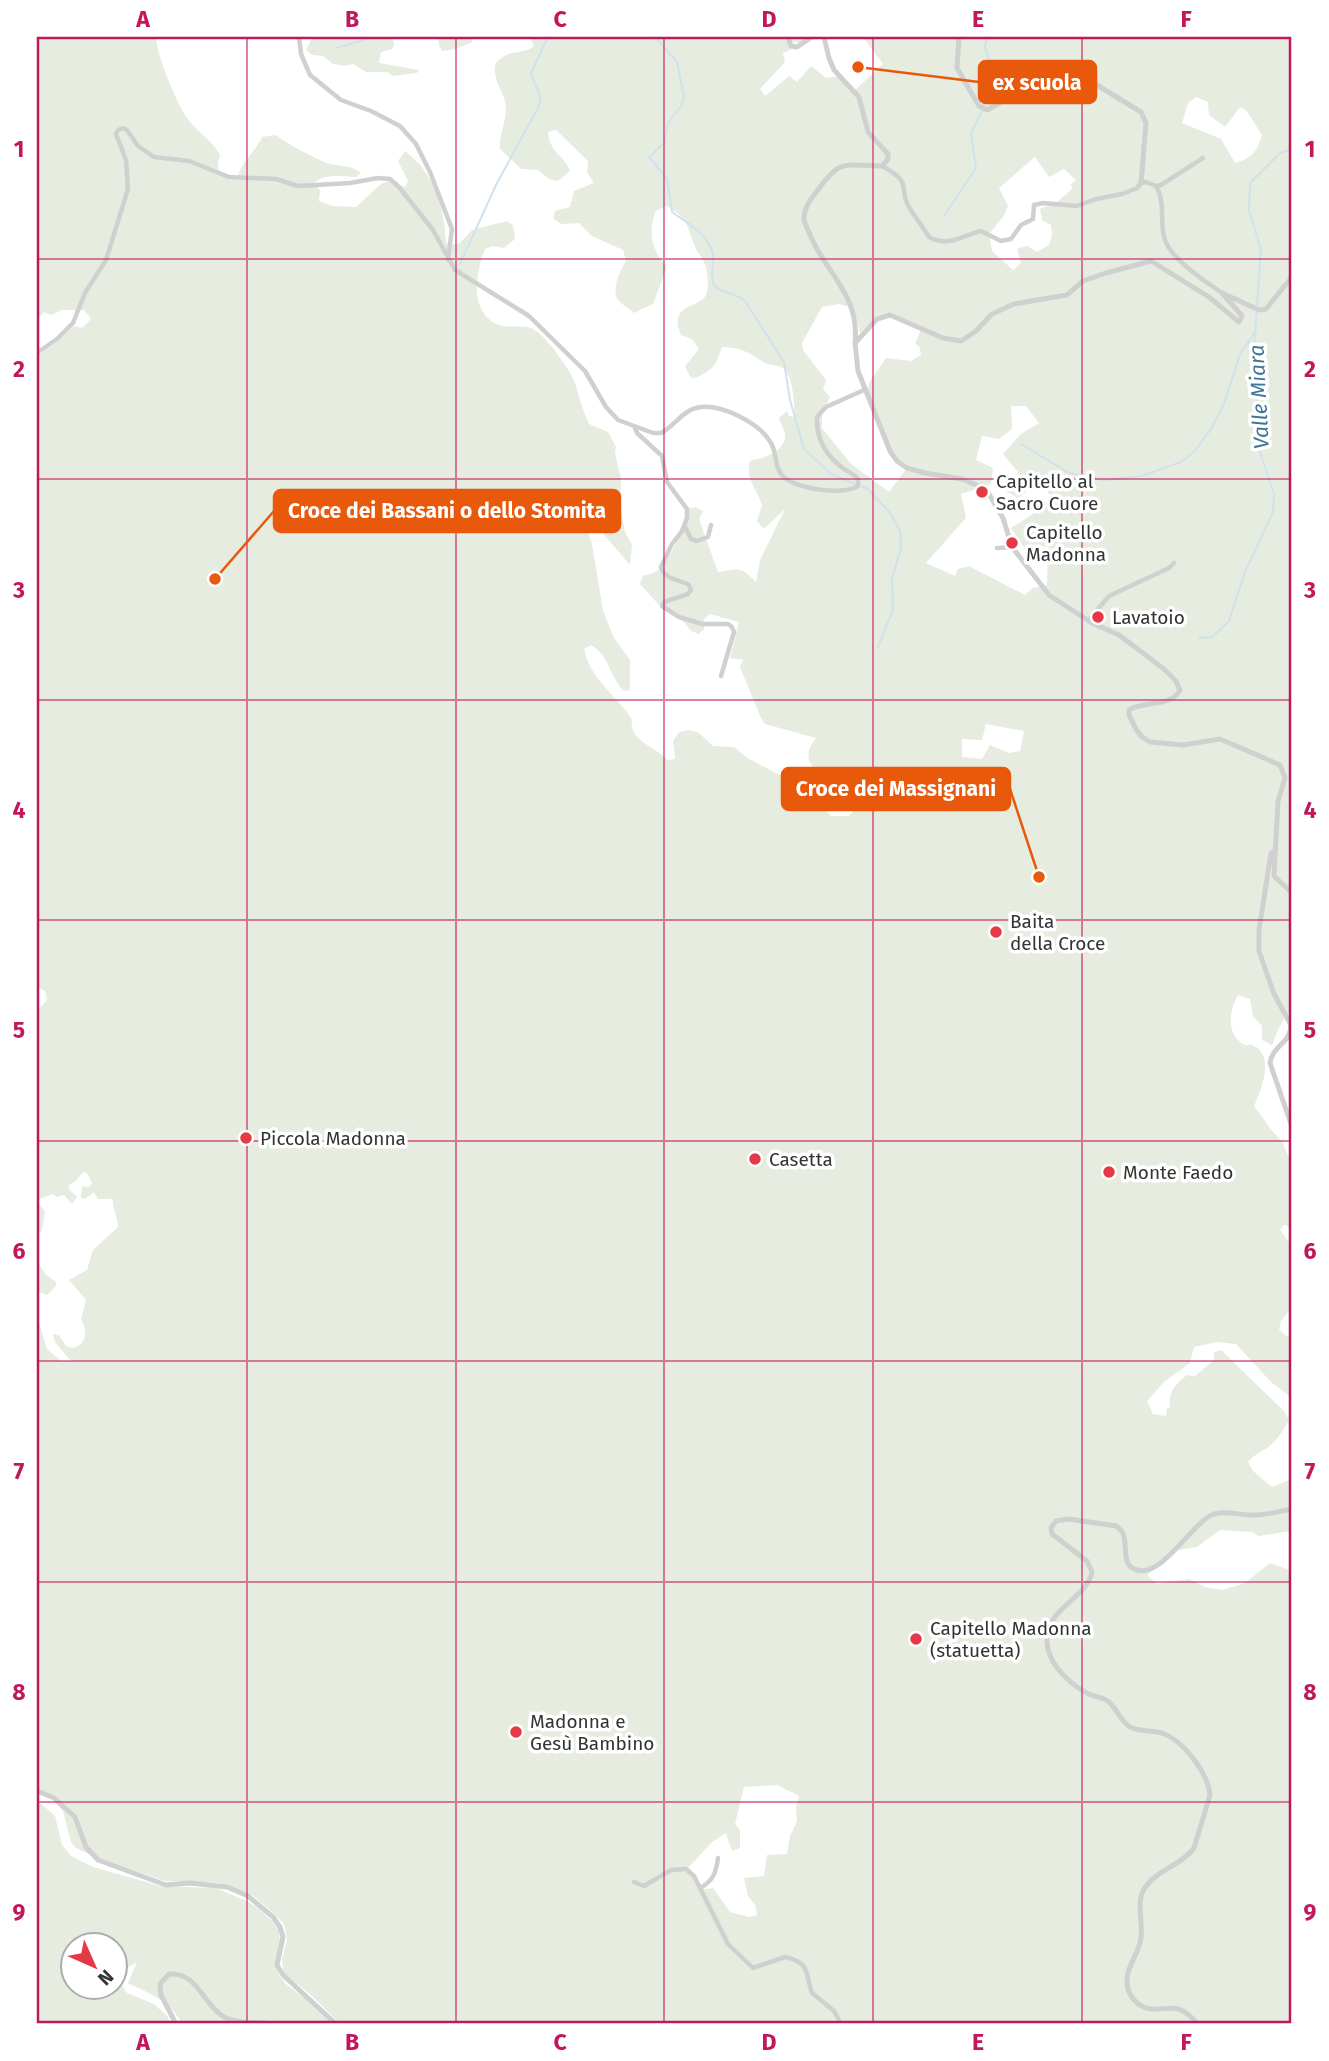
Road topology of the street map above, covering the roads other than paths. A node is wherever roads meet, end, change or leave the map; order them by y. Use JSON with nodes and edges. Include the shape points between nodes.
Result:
{"nodes":[{"id":1,"x":299,"y":37,"type":"edge"},
{"id":2,"x":788,"y":37,"type":"edge"},
{"id":3,"x":812,"y":37,"type":"edge"},
{"id":4,"x":824,"y":37,"type":"edge"},
{"id":5,"x":959,"y":37,"type":"edge"},
{"id":6,"x":1203,"y":158,"type":"dead end"},
{"id":7,"x":882,"y":166,"type":"junction"},
{"id":8,"x":1141,"y":183,"type":"junction"},
{"id":9,"x":1156,"y":186,"type":"junction"},
{"id":10,"x":448,"y":261,"type":"junction"},
{"id":11,"x":1292,"y":277,"type":"edge"},
{"id":12,"x":1222,"y":293,"type":"junction"},
{"id":13,"x":855,"y":343,"type":"junction"},
{"id":14,"x":37,"y":353,"type":"edge"},
{"id":15,"x":864,"y":390,"type":"junction"},
{"id":16,"x":635,"y":427,"type":"junction"},
{"id":17,"x":711,"y":525,"type":"dead end"},
{"id":18,"x":685,"y":526,"type":"junction"},
{"id":19,"x":1012,"y":547,"type":"junction"},
{"id":20,"x":998,"y":548,"type":"dead end"},
{"id":21,"x":1174,"y":563,"type":"dead end"},
{"id":22,"x":1088,"y":621,"type":"junction"},
{"id":23,"x":721,"y":676,"type":"dead end"},
{"id":24,"x":1275,"y":850,"type":"junction"},
{"id":25,"x":1292,"y":893,"type":"edge"},
{"id":26,"x":1292,"y":1128,"type":"edge"},
{"id":27,"x":1292,"y":1509,"type":"edge"},
{"id":28,"x":37,"y":1791,"type":"edge"},
{"id":29,"x":718,"y":1858,"type":"dead end"},
{"id":30,"x":634,"y":1882,"type":"dead end"},
{"id":31,"x":700,"y":1888,"type":"junction"},
{"id":32,"x":176,"y":2024,"type":"edge"},
{"id":33,"x":275,"y":2024,"type":"edge"},
{"id":34,"x":336,"y":2024,"type":"edge"},
{"id":35,"x":841,"y":2024,"type":"edge"},
{"id":36,"x":1198,"y":2024,"type":"edge"}],
"edges":[{"from":1,"to":10,"type":"street","via":[[300,54],[310,75],[341,100],[400,126],[416,145],[452,229]]},
{"from":2,"to":3,"type":"street","via":[[791,46],[797,47]]},
{"from":4,"to":7,"type":"street","via":[[834,70],[859,97],[868,132],[888,153]]},
{"from":5,"to":8,"type":"street","via":[[957,68],[983,108],[1028,87],[1075,75],[1141,113],[1146,123]]},
{"from":6,"to":9,"type":"street"},
{"from":7,"to":8,"type":"street","via":[[905,184],[909,207],[929,237],[954,242],[981,231],[1006,241],[1033,219],[1034,205],[1077,206],[1122,194]]},
{"from":7,"to":13,"type":"street","via":[[848,164],[834,169],[807,205],[804,220],[851,306],[857,324]]},
{"from":8,"to":9,"type":"street"},
{"from":9,"to":12,"type":"street","via":[[1161,194],[1165,241],[1190,270]]},
{"from":10,"to":14,"type":"street","via":[[433,230],[390,179],[298,186],[276,178],[229,177],[188,161],[154,157],[122,128],[116,134],[126,160],[127,197],[106,260],[70,327]]},
{"from":10,"to":16,"type":"street","via":[[458,273],[528,316],[585,371],[614,417]]},
{"from":11,"to":12,"type":"street","via":[[1266,309],[1257,310]]},
{"from":12,"to":13,"type":"street","via":[[1242,316],[1239,322],[1151,261],[1083,281],[1067,295],[1014,304],[992,314],[961,341],[890,315],[877,319]]},
{"from":13,"to":15,"type":"street"},
{"from":15,"to":16,"type":"street","via":[[826,407],[817,417],[821,444],[857,477],[858,486],[851,489],[825,490],[785,478],[766,435],[741,416],[698,407],[661,433]]},
{"from":15,"to":19,"type":"street","via":[[886,445],[901,465],[986,489],[1000,510]]},
{"from":16,"to":18,"type":"street","via":[[662,456],[667,482],[686,506]]},
{"from":17,"to":18,"type":"street","via":[[708,537],[697,541],[688,536]]},
{"from":18,"to":23,"type":"street","via":[[661,567],[666,576],[691,590],[663,606],[702,624],[732,627]]},
{"from":19,"to":20,"type":"street"},
{"from":19,"to":22,"type":"street","via":[[1054,600]]},
{"from":21,"to":22,"type":"street","via":[[1109,596]]},
{"from":22,"to":24,"type":"street","via":[[1119,635],[1179,685],[1179,693],[1171,699],[1129,710],[1144,738],[1183,745],[1220,739],[1283,767]]},
{"from":24,"to":25,"type":"street","via":[[1274,876]]},
{"from":24,"to":26,"type":"street","via":[[1258,943],[1273,994],[1291,1025],[1289,1037],[1272,1052],[1270,1063]]},
{"from":27,"to":36,"type":"street","via":[[1255,1515],[1215,1514],[1148,1571],[1129,1565],[1125,1536],[1116,1526],[1069,1519],[1056,1521],[1051,1528],[1052,1534],[1087,1561],[1092,1572],[1085,1587],[1048,1629],[1046,1644],[1052,1661],[1086,1693],[1110,1702],[1129,1726],[1166,1734],[1177,1742],[1209,1786],[1194,1848],[1153,1880],[1142,1895],[1140,1945],[1127,1978],[1129,1993],[1140,2006],[1177,2008]]},
{"from":28,"to":34,"type":"street","via":[[75,1816],[86,1847],[98,1860],[166,1885],[227,1887],[261,1906],[280,1927],[277,1965],[283,1975]]},
{"from":29,"to":31,"type":"street","via":[[710,1882]]},
{"from":30,"to":31,"type":"street","via":[[644,1886],[677,1868],[694,1876]]},
{"from":31,"to":35,"type":"street","via":[[727,1944],[756,1968],[776,1958],[800,1962],[808,1972],[812,1993],[834,2011]]},
{"from":32,"to":33,"type":"street","via":[[160,1984],[169,1974],[177,1973],[197,1985],[224,2017]]}]}
